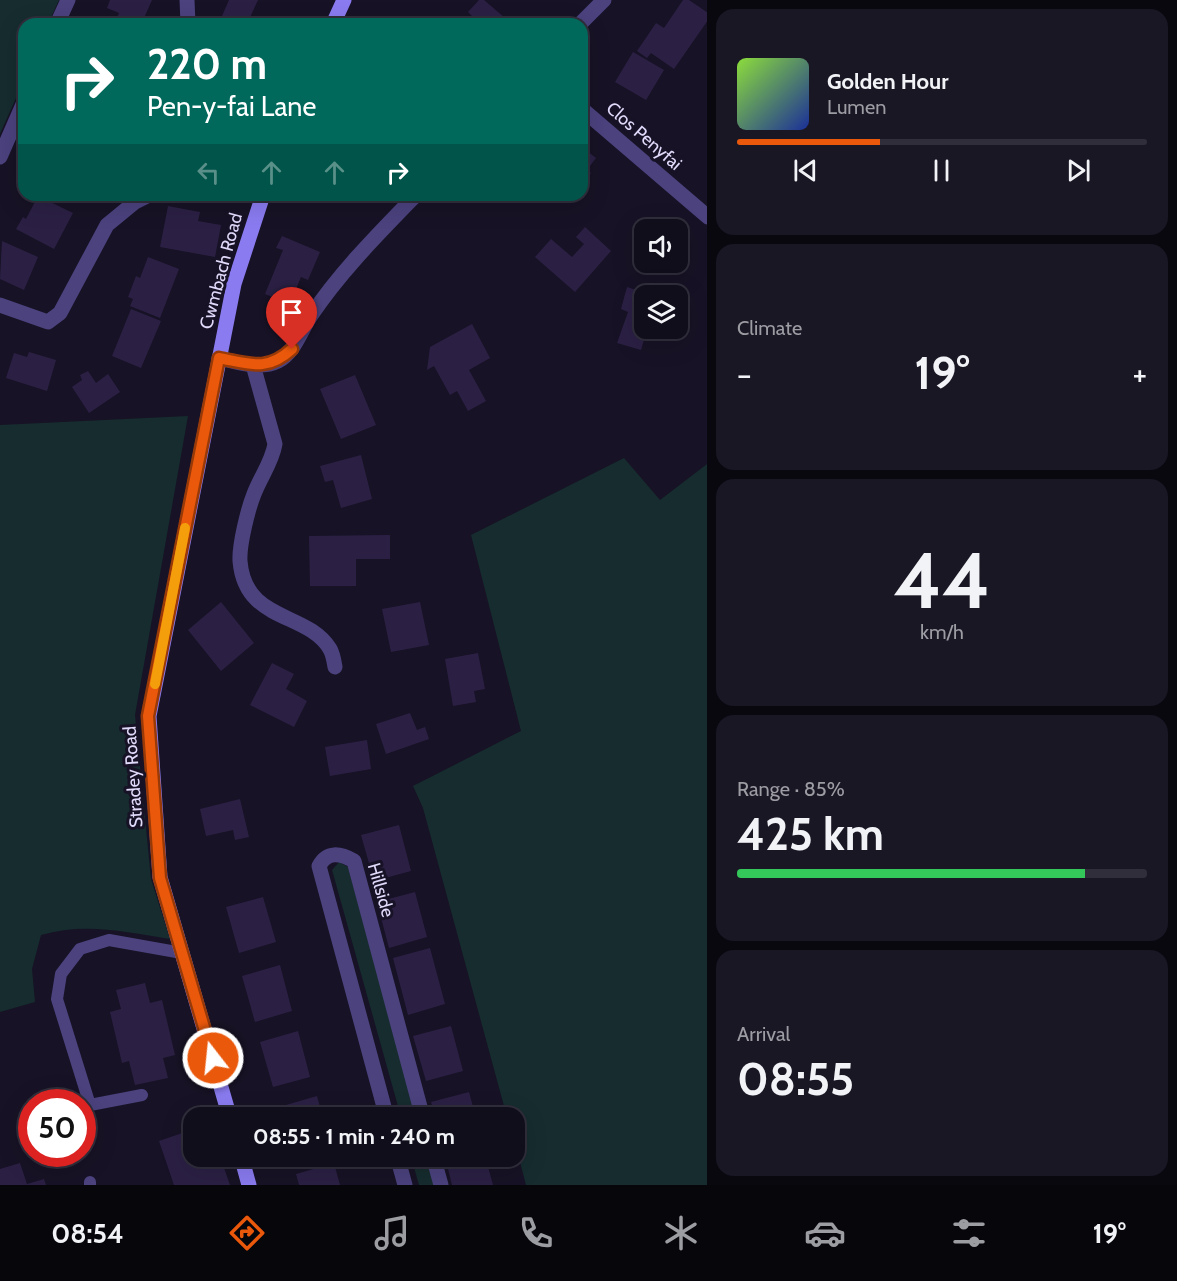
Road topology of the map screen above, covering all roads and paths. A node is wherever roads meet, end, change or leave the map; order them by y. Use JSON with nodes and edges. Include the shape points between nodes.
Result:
{"nodes":[{"id":1,"x":68,"y":0,"type":"edge"},
{"id":2,"x":187,"y":0,"type":"edge"},
{"id":3,"x":344,"y":0,"type":"edge"},
{"id":4,"x":604,"y":0,"type":"edge"},
{"id":5,"x":60,"y":18,"type":"edge"},
{"id":6,"x":188,"y":18,"type":"edge"},
{"id":7,"x":336,"y":18,"type":"edge"},
{"id":8,"x":586,"y":18,"type":"edge"},
{"id":9,"x":588,"y":114,"type":"edge"},
{"id":10,"x":18,"y":116,"type":"edge"},
{"id":11,"x":0,"y":157,"type":"edge"},
{"id":12,"x":137,"y":201,"type":"edge"},
{"id":13,"x":261,"y":201,"type":"edge"},
{"id":14,"x":410,"y":201,"type":"edge"},
{"id":15,"x":707,"y":216,"type":"edge"},
{"id":16,"x":0,"y":305,"type":"edge"},
{"id":17,"x":219,"y":358,"type":"junction"},
{"id":18,"x":253,"y":365,"type":"junction"},
{"id":19,"x":335,"y":667,"type":"dead end"},
{"id":20,"x":182,"y":953,"type":"junction"},
{"id":21,"x":142,"y":1095,"type":"dead end"},
{"id":22,"x":227,"y":1107,"type":"edge"},
{"id":23,"x":384,"y":1107,"type":"edge"},
{"id":24,"x":420,"y":1107,"type":"edge"},
{"id":25,"x":244,"y":1167,"type":"edge"},
{"id":26,"x":400,"y":1167,"type":"edge"},
{"id":27,"x":436,"y":1167,"type":"edge"},
{"id":28,"x":249,"y":1185,"type":"edge"},
{"id":29,"x":405,"y":1185,"type":"edge"},
{"id":30,"x":441,"y":1185,"type":"edge"}],
"edges":[{"from":1,"to":5,"type":"street"},
{"from":2,"to":6,"type":"street"},
{"from":3,"to":7,"type":"main road"},
{"from":4,"to":8,"type":"street"},
{"from":9,"to":15,"type":"street","name":"Clos Penyfai"},
{"from":10,"to":11,"type":"street"},
{"from":12,"to":16,"type":"street","via":[[107,225],[60,313],[48,322]]},
{"from":13,"to":17,"type":"main road","name":"Cwmbach Road","via":[[234,284]]},
{"from":14,"to":18,"type":"street","via":[[326,294],[292,349],[278,361]]},
{"from":17,"to":18,"type":"street"},
{"from":17,"to":20,"type":"main road","name":"Stradey Road","via":[[148,716],[160,878]]},
{"from":18,"to":19,"type":"street","via":[[275,444],[273,457],[253,495],[240,560],[248,589],[264,607],[317,634],[331,650]]},
{"from":20,"to":21,"type":"lane","via":[[109,940],[80,949],[61,974],[57,999],[90,1105]]},
{"from":20,"to":22,"type":"main road","name":"Stradey Road"},
{"from":23,"to":24,"type":"street","name":"Hillside","via":[[319,866],[333,854],[354,861]]},
{"from":25,"to":28,"type":"main road"},
{"from":26,"to":29,"type":"street"},
{"from":27,"to":30,"type":"street"}]}
